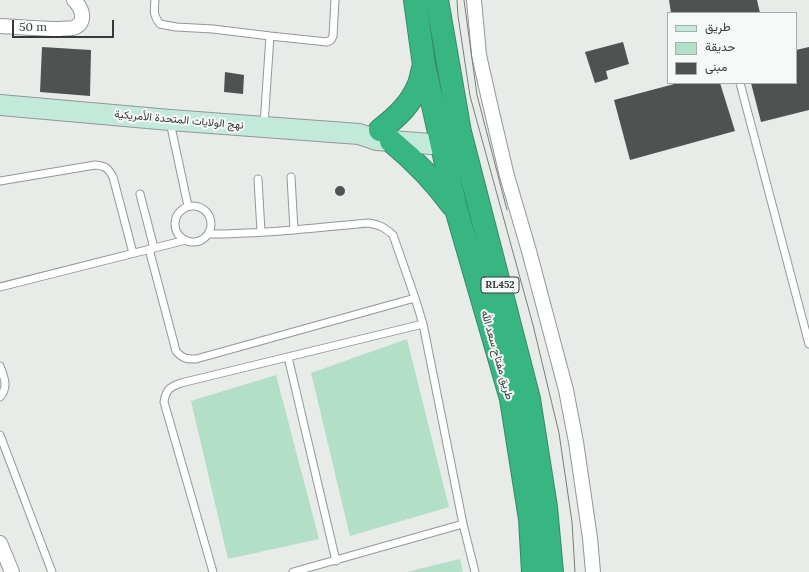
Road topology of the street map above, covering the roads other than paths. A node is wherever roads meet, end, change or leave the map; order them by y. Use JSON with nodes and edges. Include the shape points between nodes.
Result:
{"nodes":[{"id":1,"x":74,"y":0,"type":"edge"},
{"id":2,"x":155,"y":0,"type":"edge"},
{"id":3,"x":335,"y":0,"type":"edge"},
{"id":4,"x":415,"y":0,"type":"edge"},
{"id":5,"x":437,"y":0,"type":"edge"},
{"id":6,"x":474,"y":0,"type":"edge"},
{"id":7,"x":0,"y":26,"type":"edge"},
{"id":8,"x":270,"y":36,"type":"junction"},
{"id":9,"x":424,"y":65,"type":"junction"},
{"id":10,"x":740,"y":84,"type":"edge"},
{"id":11,"x":0,"y":106,"type":"edge"},
{"id":12,"x":170,"y":120,"type":"junction"},
{"id":13,"x":264,"y":127,"type":"junction"},
{"id":14,"x":385,"y":135,"type":"junction"},
{"id":15,"x":451,"y":139,"type":"junction"},
{"id":16,"x":291,"y":177,"type":"dead end"},
{"id":17,"x":258,"y":179,"type":"dead end"},
{"id":18,"x":0,"y":181,"type":"edge"},
{"id":19,"x":140,"y":194,"type":"dead end"},
{"id":20,"x":188,"y":206,"type":"junction"},
{"id":21,"x":456,"y":210,"type":"junction"},
{"id":22,"x":294,"y":230,"type":"junction"},
{"id":23,"x":261,"y":232,"type":"junction"},
{"id":24,"x":208,"y":234,"type":"junction"},
{"id":25,"x":186,"y":240,"type":"junction"},
{"id":26,"x":152,"y":248,"type":"junction"},
{"id":27,"x":133,"y":253,"type":"junction"},
{"id":28,"x":0,"y":287,"type":"edge"},
{"id":29,"x":415,"y":298,"type":"junction"},
{"id":30,"x":423,"y":324,"type":"junction"},
{"id":31,"x":809,"y":344,"type":"edge"},
{"id":32,"x":288,"y":357,"type":"junction"},
{"id":33,"x":0,"y":366,"type":"edge"},
{"id":34,"x":0,"y":397,"type":"edge"},
{"id":35,"x":0,"y":435,"type":"edge"},
{"id":36,"x":463,"y":524,"type":"junction"},
{"id":37,"x":0,"y":543,"type":"edge"},
{"id":38,"x":336,"y":561,"type":"junction"},
{"id":39,"x":12,"y":572,"type":"edge"},
{"id":40,"x":52,"y":572,"type":"edge"},
{"id":41,"x":213,"y":572,"type":"edge"},
{"id":42,"x":293,"y":572,"type":"edge"},
{"id":43,"x":475,"y":572,"type":"edge"},
{"id":44,"x":533,"y":572,"type":"edge"},
{"id":45,"x":552,"y":572,"type":"edge"},
{"id":46,"x":593,"y":572,"type":"edge"}],
"edges":[{"from":1,"to":7,"type":"street","via":[[83,16],[82,21],[75,27],[50,29]]},
{"from":2,"to":8,"type":"lane","via":[[154,11],[160,24]]},
{"from":3,"to":8,"type":"lane","via":[[334,36],[331,40],[327,42]]},
{"from":4,"to":9,"type":"highway","name":"طريق مفتاح سعد الله","number":"RL452"},
{"from":5,"to":15,"type":"highway","name":"طريق مفتاح سعد الله","number":"RL452"},
{"from":6,"to":46,"type":"street","via":[[479,55],[490,104],[507,176],[566,390],[577,449]]},
{"from":8,"to":13,"type":"lane"},
{"from":9,"to":14,"type":"highway","via":[[419,84],[409,102]]},
{"from":9,"to":15,"type":"highway","name":"طريق مفتاح سعد الله","number":"RL452"},
{"from":10,"to":31,"type":"lane"},
{"from":11,"to":12,"type":"street","name":"نهج الولايات المتحدة الأمريكية"},
{"from":12,"to":13,"type":"street","name":"نهج الولايات المتحدة الأمريكية"},
{"from":12,"to":20,"type":"lane"},
{"from":13,"to":14,"type":"street","name":"نهج الولايات المتحدة الأمريكية","via":[[359,134],[373,130]]},
{"from":14,"to":15,"type":"street","name":"نهج الولايات المتحدة الأمريكية"},
{"from":14,"to":21,"type":"highway","via":[[426,173]]},
{"from":15,"to":21,"type":"highway","name":"طريق مفتاح سعد الله","number":"RL452"},
{"from":15,"to":45,"type":"highway","name":"طريق مفتاح سعد الله","number":"RL452","via":[[478,202],[529,399],[546,507]]},
{"from":16,"to":22,"type":"lane"},
{"from":17,"to":23,"type":"lane"},
{"from":18,"to":27,"type":"lane","via":[[102,165],[113,177]]},
{"from":19,"to":26,"type":"lane"},
{"from":20,"to":24,"type":"lane","via":[[201,207],[210,216],[211,228]]},
{"from":20,"to":25,"type":"lane","via":[[178,213],[175,225],[180,236]]},
{"from":21,"to":44,"type":"highway","name":"طريق مفتاح سعد الله","number":"RL452","via":[[510,399],[530,519]]},
{"from":22,"to":23,"type":"lane"},
{"from":22,"to":29,"type":"lane","via":[[368,223],[386,228],[393,235]]},
{"from":23,"to":24,"type":"lane"},
{"from":24,"to":25,"type":"lane","via":[[198,241]]},
{"from":25,"to":26,"type":"lane"},
{"from":26,"to":27,"type":"lane"},
{"from":26,"to":29,"type":"lane","via":[[176,351],[181,357],[188,359],[196,359]]},
{"from":27,"to":28,"type":"lane"},
{"from":29,"to":30,"type":"lane"},
{"from":30,"to":32,"type":"lane"},
{"from":30,"to":36,"type":"lane"},
{"from":32,"to":38,"type":"lane"},
{"from":32,"to":41,"type":"lane","via":[[181,383],[170,387],[165,394],[164,402]]},
{"from":33,"to":34,"type":"lane","via":[[5,390]]},
{"from":35,"to":40,"type":"lane"},
{"from":36,"to":38,"type":"lane"},
{"from":36,"to":43,"type":"lane"},
{"from":37,"to":39,"type":"street"},
{"from":38,"to":42,"type":"lane"}]}
